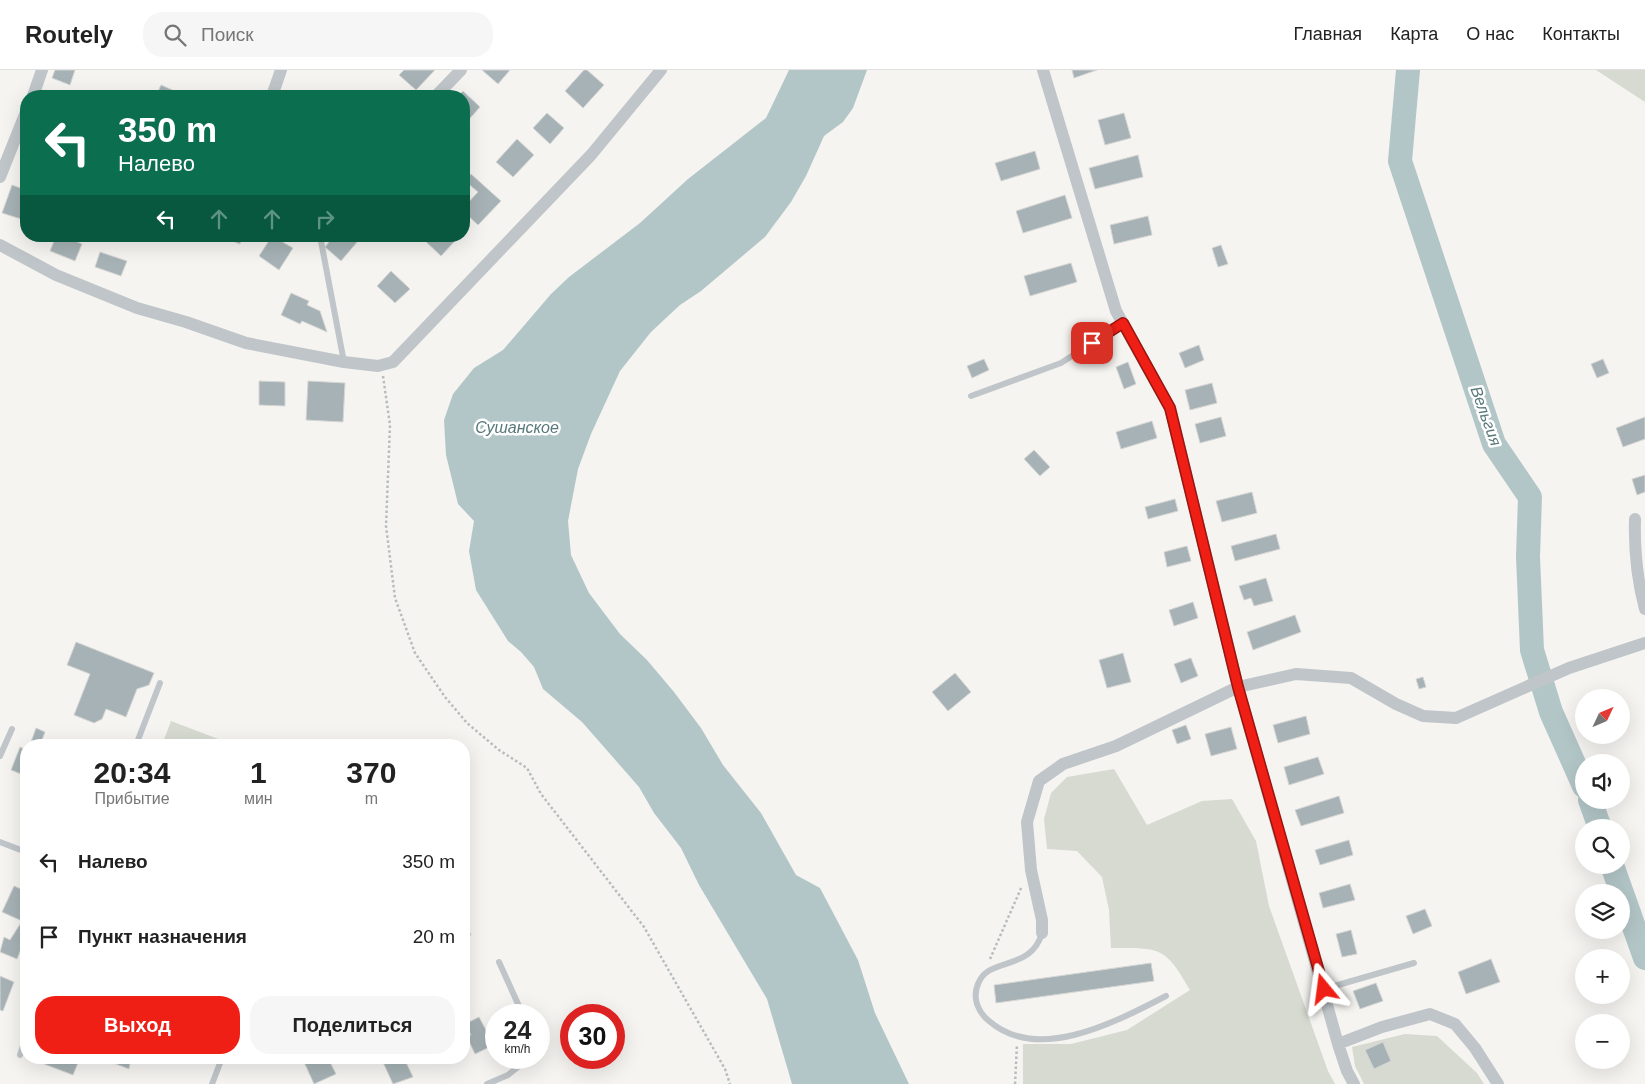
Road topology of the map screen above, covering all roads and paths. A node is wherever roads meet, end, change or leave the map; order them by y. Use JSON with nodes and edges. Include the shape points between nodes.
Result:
{"nodes":[{"id":1,"x":42,"y":70,"type":"edge"},
{"id":2,"x":281,"y":70,"type":"edge"},
{"id":3,"x":461,"y":70,"type":"edge"},
{"id":4,"x":661,"y":70,"type":"edge"},
{"id":5,"x":1043,"y":70,"type":"edge"},
{"id":6,"x":35,"y":90,"type":"edge"},
{"id":7,"x":274,"y":90,"type":"edge"},
{"id":8,"x":442,"y":90,"type":"edge"},
{"id":9,"x":20,"y":127,"type":"edge"},
{"id":10,"x":0,"y":177,"type":"edge"},
{"id":11,"x":321,"y":242,"type":"edge"},
{"id":12,"x":0,"y":244,"type":"edge"},
{"id":13,"x":1123,"y":323,"type":"junction"},
{"id":14,"x":344,"y":362,"type":"junction"},
{"id":15,"x":380,"y":366,"type":"junction"},
{"id":16,"x":971,"y":396,"type":"dead end"},
{"id":17,"x":1635,"y":520,"type":"dead end"},
{"id":18,"x":1645,"y":609,"type":"edge"},
{"id":19,"x":1645,"y":644,"type":"edge"},
{"id":20,"x":160,"y":683,"type":"dead end"},
{"id":21,"x":1238,"y":687,"type":"junction"},
{"id":22,"x":12,"y":729,"type":"dead end"},
{"id":23,"x":138,"y":739,"type":"edge"},
{"id":24,"x":0,"y":756,"type":"edge"},
{"id":25,"x":0,"y":842,"type":"edge"},
{"id":26,"x":20,"y":850,"type":"edge"},
{"id":27,"x":1031,"y":870,"type":"junction"},
{"id":28,"x":1042,"y":933,"type":"joint"},
{"id":29,"x":499,"y":962,"type":"dead end"},
{"id":30,"x":1414,"y":963,"type":"dead end"},
{"id":31,"x":981,"y":976,"type":"junction"},
{"id":32,"x":1324,"y":989,"type":"junction"},
{"id":33,"x":1166,"y":996,"type":"dead end"},
{"id":34,"x":518,"y":1004,"type":"edge"},
{"id":35,"x":1017,"y":1038,"type":"junction"},
{"id":36,"x":1338,"y":1044,"type":"junction"},
{"id":37,"x":220,"y":1064,"type":"edge"},
{"id":38,"x":515,"y":1069,"type":"edge"},
{"id":39,"x":212,"y":1084,"type":"edge"},
{"id":40,"x":487,"y":1084,"type":"edge"},
{"id":41,"x":730,"y":1084,"type":"edge"},
{"id":42,"x":1015,"y":1084,"type":"edge"},
{"id":43,"x":1354,"y":1084,"type":"edge"},
{"id":44,"x":1498,"y":1084,"type":"edge"}],
"edges":[{"from":1,"to":6,"type":"street"},
{"from":2,"to":7,"type":"street"},
{"from":3,"to":8,"type":"street"},
{"from":4,"to":15,"type":"street","via":[[584,163],[393,362]]},
{"from":5,"to":13,"type":"street","via":[[1116,311]]},
{"from":9,"to":10,"type":"street"},
{"from":11,"to":14,"type":"lane"},
{"from":12,"to":14,"type":"street","via":[[56,275],[137,308],[246,343]]},
{"from":13,"to":16,"type":"lane","via":[[1061,363]]},
{"from":13,"to":21,"type":"street","via":[[1170,408]]},
{"from":14,"to":15,"type":"street"},
{"from":15,"to":41,"type":"path","via":[[388,397],[390,425],[386,526],[395,598],[415,653],[467,723],[527,768],[541,794],[644,926]]},
{"from":17,"to":18,"type":"street","via":[[1634,545]]},
{"from":19,"to":21,"type":"street","via":[[1569,668],[1456,718],[1423,716],[1351,678],[1296,674]]},
{"from":20,"to":23,"type":"lane"},
{"from":21,"to":27,"type":"street","via":[[1116,746],[1063,764],[1039,781],[1027,822]]},
{"from":21,"to":32,"type":"street"},
{"from":22,"to":24,"type":"lane"},
{"from":25,"to":26,"type":"lane"},
{"from":27,"to":28,"type":"street"},
{"from":27,"to":31,"type":"path"},
{"from":28,"to":31,"type":"lane","via":[[1038,946],[1024,958]]},
{"from":29,"to":34,"type":"lane"},
{"from":30,"to":32,"type":"lane"},
{"from":31,"to":35,"type":"lane","via":[[974,997],[982,1015],[997,1028]]},
{"from":32,"to":36,"type":"street"},
{"from":33,"to":35,"type":"lane","via":[[1107,1026],[1062,1037]]},
{"from":35,"to":42,"type":"path"},
{"from":36,"to":43,"type":"street"},
{"from":36,"to":44,"type":"street","via":[[1382,1027],[1430,1014],[1455,1024]]},
{"from":37,"to":39,"type":"lane"},
{"from":38,"to":40,"type":"lane"}]}
